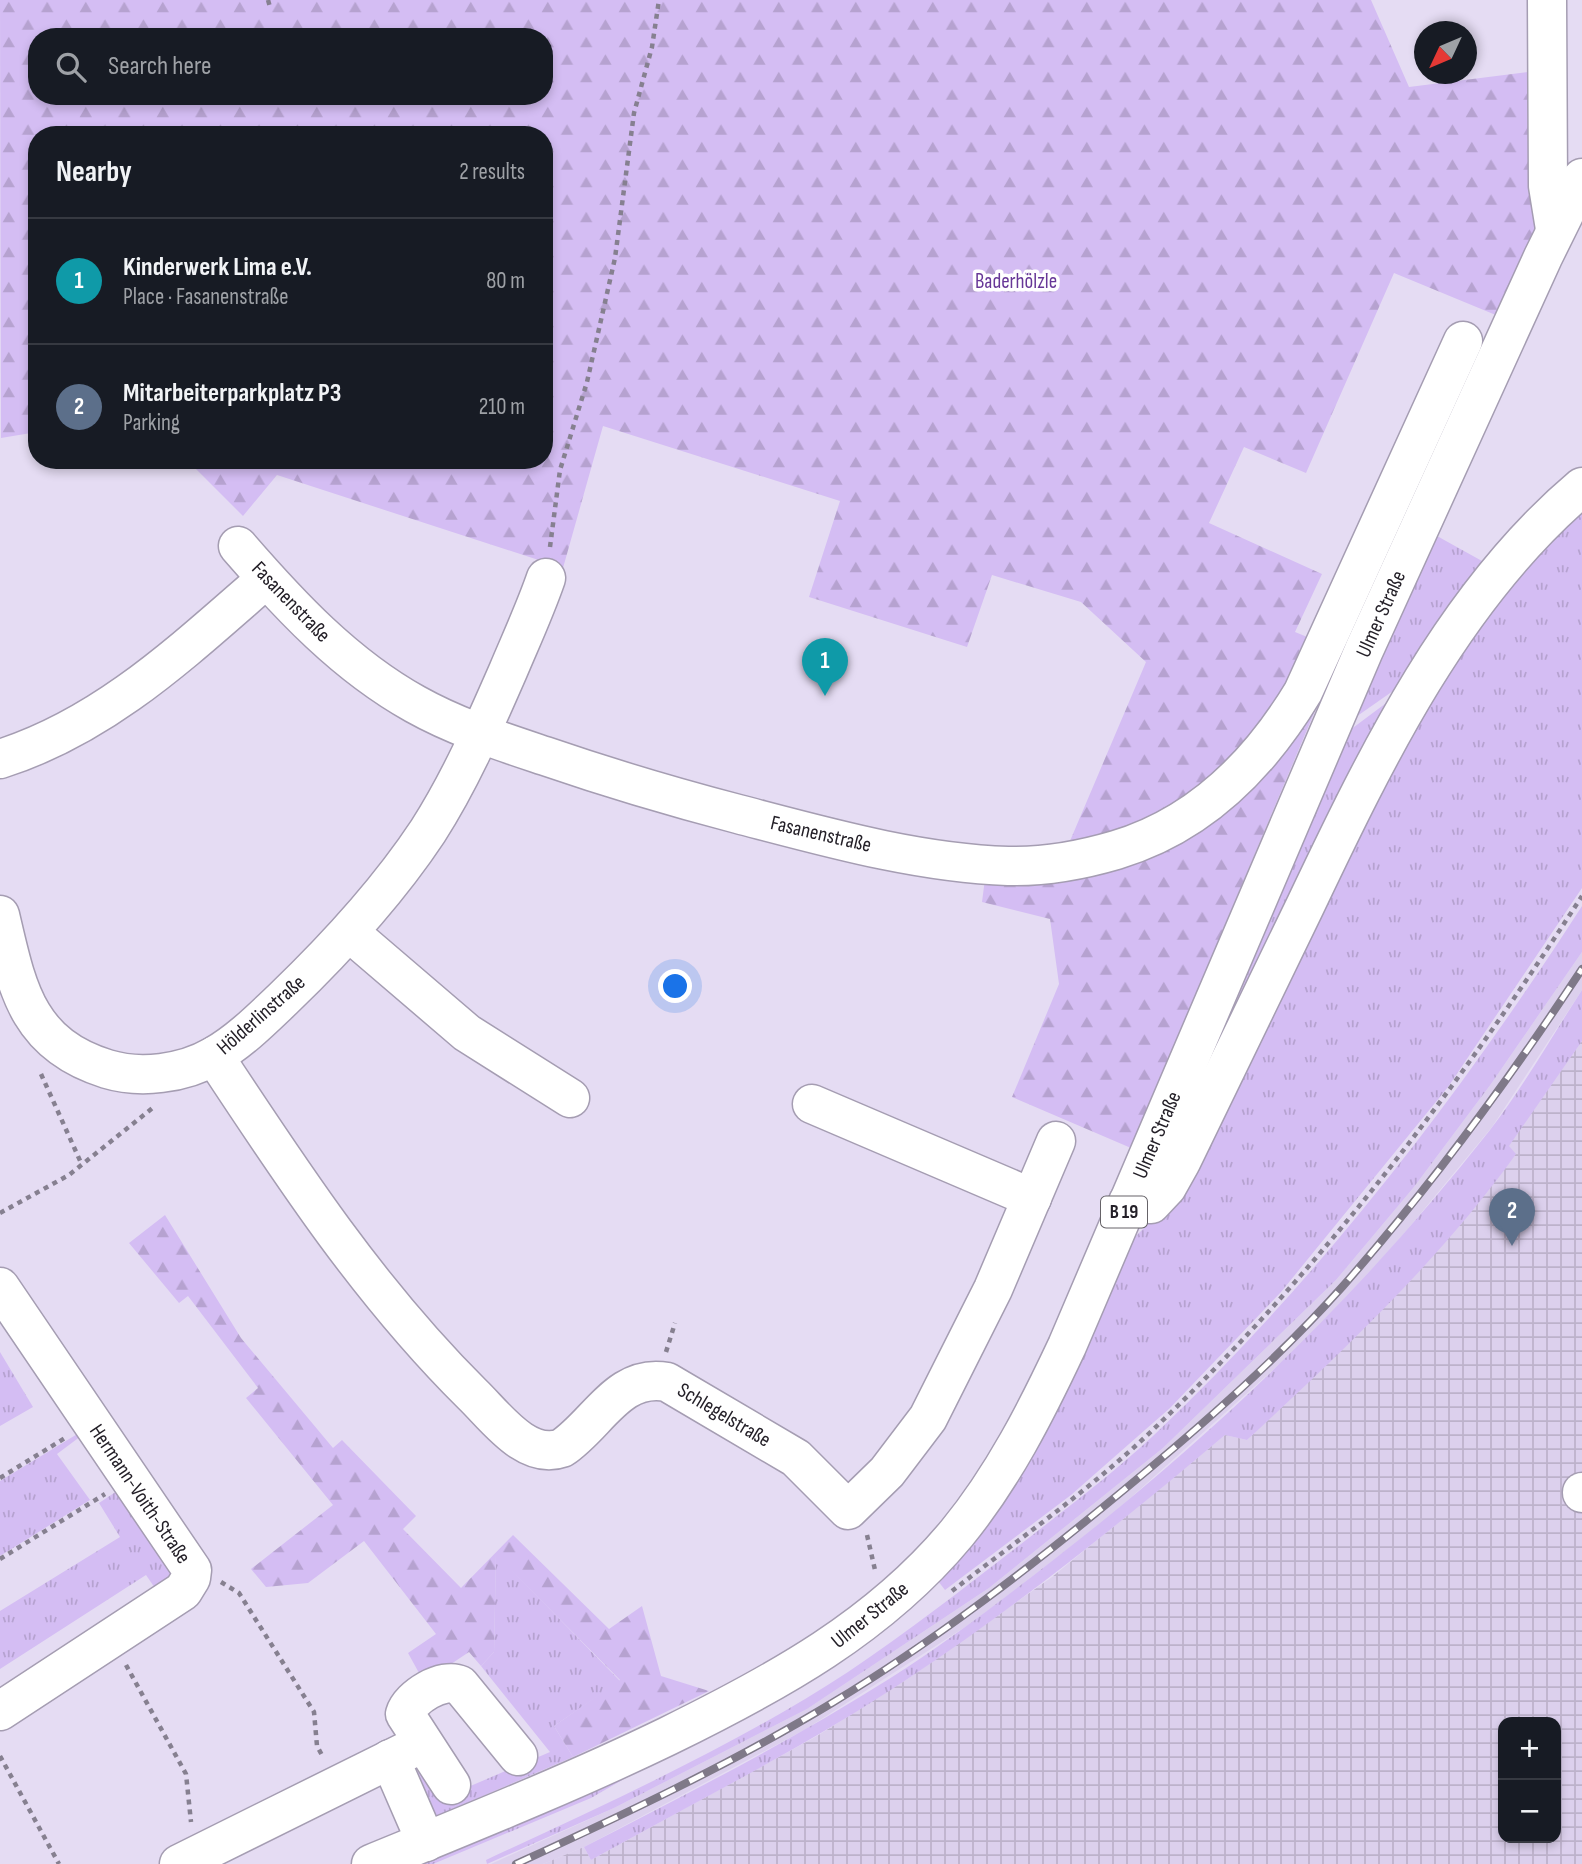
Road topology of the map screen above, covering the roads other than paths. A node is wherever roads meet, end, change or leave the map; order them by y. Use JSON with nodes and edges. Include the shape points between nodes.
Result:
{"nodes":[{"id":1,"x":1547,"y":0,"type":"edge"},
{"id":2,"x":1582,"y":178,"type":"edge"},
{"id":3,"x":1549,"y":243,"type":"junction"},
{"id":4,"x":1463,"y":341,"type":"dead end"},
{"id":5,"x":1582,"y":487,"type":"edge"},
{"id":6,"x":238,"y":546,"type":"dead end"},
{"id":7,"x":545,"y":578,"type":"road end"},
{"id":8,"x":265,"y":579,"type":"junction"},
{"id":9,"x":480,"y":735,"type":"junction"},
{"id":10,"x":0,"y":760,"type":"edge"},
{"id":11,"x":0,"y":915,"type":"edge"},
{"id":12,"x":349,"y":932,"type":"junction"},
{"id":13,"x":214,"y":1056,"type":"junction"},
{"id":14,"x":570,"y":1098,"type":"dead end"},
{"id":15,"x":812,"y":1104,"type":"dead end"},
{"id":16,"x":1056,"y":1141,"type":"dead end"},
{"id":17,"x":1032,"y":1198,"type":"junction"},
{"id":18,"x":1128,"y":1202,"type":"junction"},
{"id":19,"x":0,"y":1287,"type":"edge"},
{"id":20,"x":0,"y":1711,"type":"edge"},
{"id":21,"x":406,"y":1751,"type":"junction"},
{"id":22,"x":518,"y":1756,"type":"dead end"},
{"id":23,"x":451,"y":1785,"type":"dead end"},
{"id":24,"x":426,"y":1842,"type":"junction"},
{"id":25,"x":191,"y":1858,"type":"edge"},
{"id":26,"x":371,"y":1864,"type":"edge"}],
"edges":[{"from":1,"to":3,"type":"street"},
{"from":2,"to":3,"type":"street","number":"B 19"},
{"from":3,"to":18,"type":"street","name":"Ulmer Straße","number":"B 19","via":[[1354,673]]},
{"from":4,"to":9,"type":"street","name":"Fasanenstraße","via":[[1303,692],[1272,741],[1237,780],[1179,823],[1146,840],[1084,858],[1010,866],[909,854],[683,800]]},
{"from":5,"to":18,"type":"street","via":[[1494,576],[1429,674],[1360,792],[1177,1171],[1151,1204]]},
{"from":6,"to":8,"type":"street","name":"Fasanenstraße"},
{"from":7,"to":9,"type":"street","name":"Hölderlinstraße"},
{"from":8,"to":9,"type":"street","name":"Fasanenstraße","via":[[326,639],[384,685]]},
{"from":8,"to":10,"type":"street","via":[[118,701],[61,735]]},
{"from":9,"to":12,"type":"street","name":"Hölderlinstraße","via":[[428,831]]},
{"from":11,"to":13,"type":"street","name":"Hölderlinstraße","via":[[16,986],[46,1034],[117,1072],[186,1068]]},
{"from":12,"to":13,"type":"street","name":"Hölderlinstraße","via":[[270,1012]]},
{"from":12,"to":14,"type":"street","via":[[467,1033]]},
{"from":13,"to":17,"type":"street","name":"Schlegelstraße","via":[[316,1210],[386,1302],[429,1351],[526,1444],[552,1451],[562,1448],[625,1389],[647,1380],[667,1382],[796,1458],[848,1510],[887,1472],[929,1418]]},
{"from":15,"to":17,"type":"street"},
{"from":16,"to":17,"type":"street","name":"Schlegelstraße"},
{"from":18,"to":24,"type":"street","name":"Ulmer Straße","number":"B 19","via":[[1067,1346],[1019,1442],[955,1535],[893,1599],[819,1655],[727,1707],[591,1773]]},
{"from":19,"to":20,"type":"street","name":"Hermann-Voith-Straße","via":[[189,1562],[191,1578],[183,1591]]},
{"from":21,"to":22,"type":"street","via":[[406,1710],[442,1683],[454,1682]]},
{"from":21,"to":23,"type":"street"},
{"from":21,"to":24,"type":"street"},
{"from":21,"to":25,"type":"street"},
{"from":24,"to":26,"type":"street","name":"Ulmer Straße","number":"B 19"}]}
